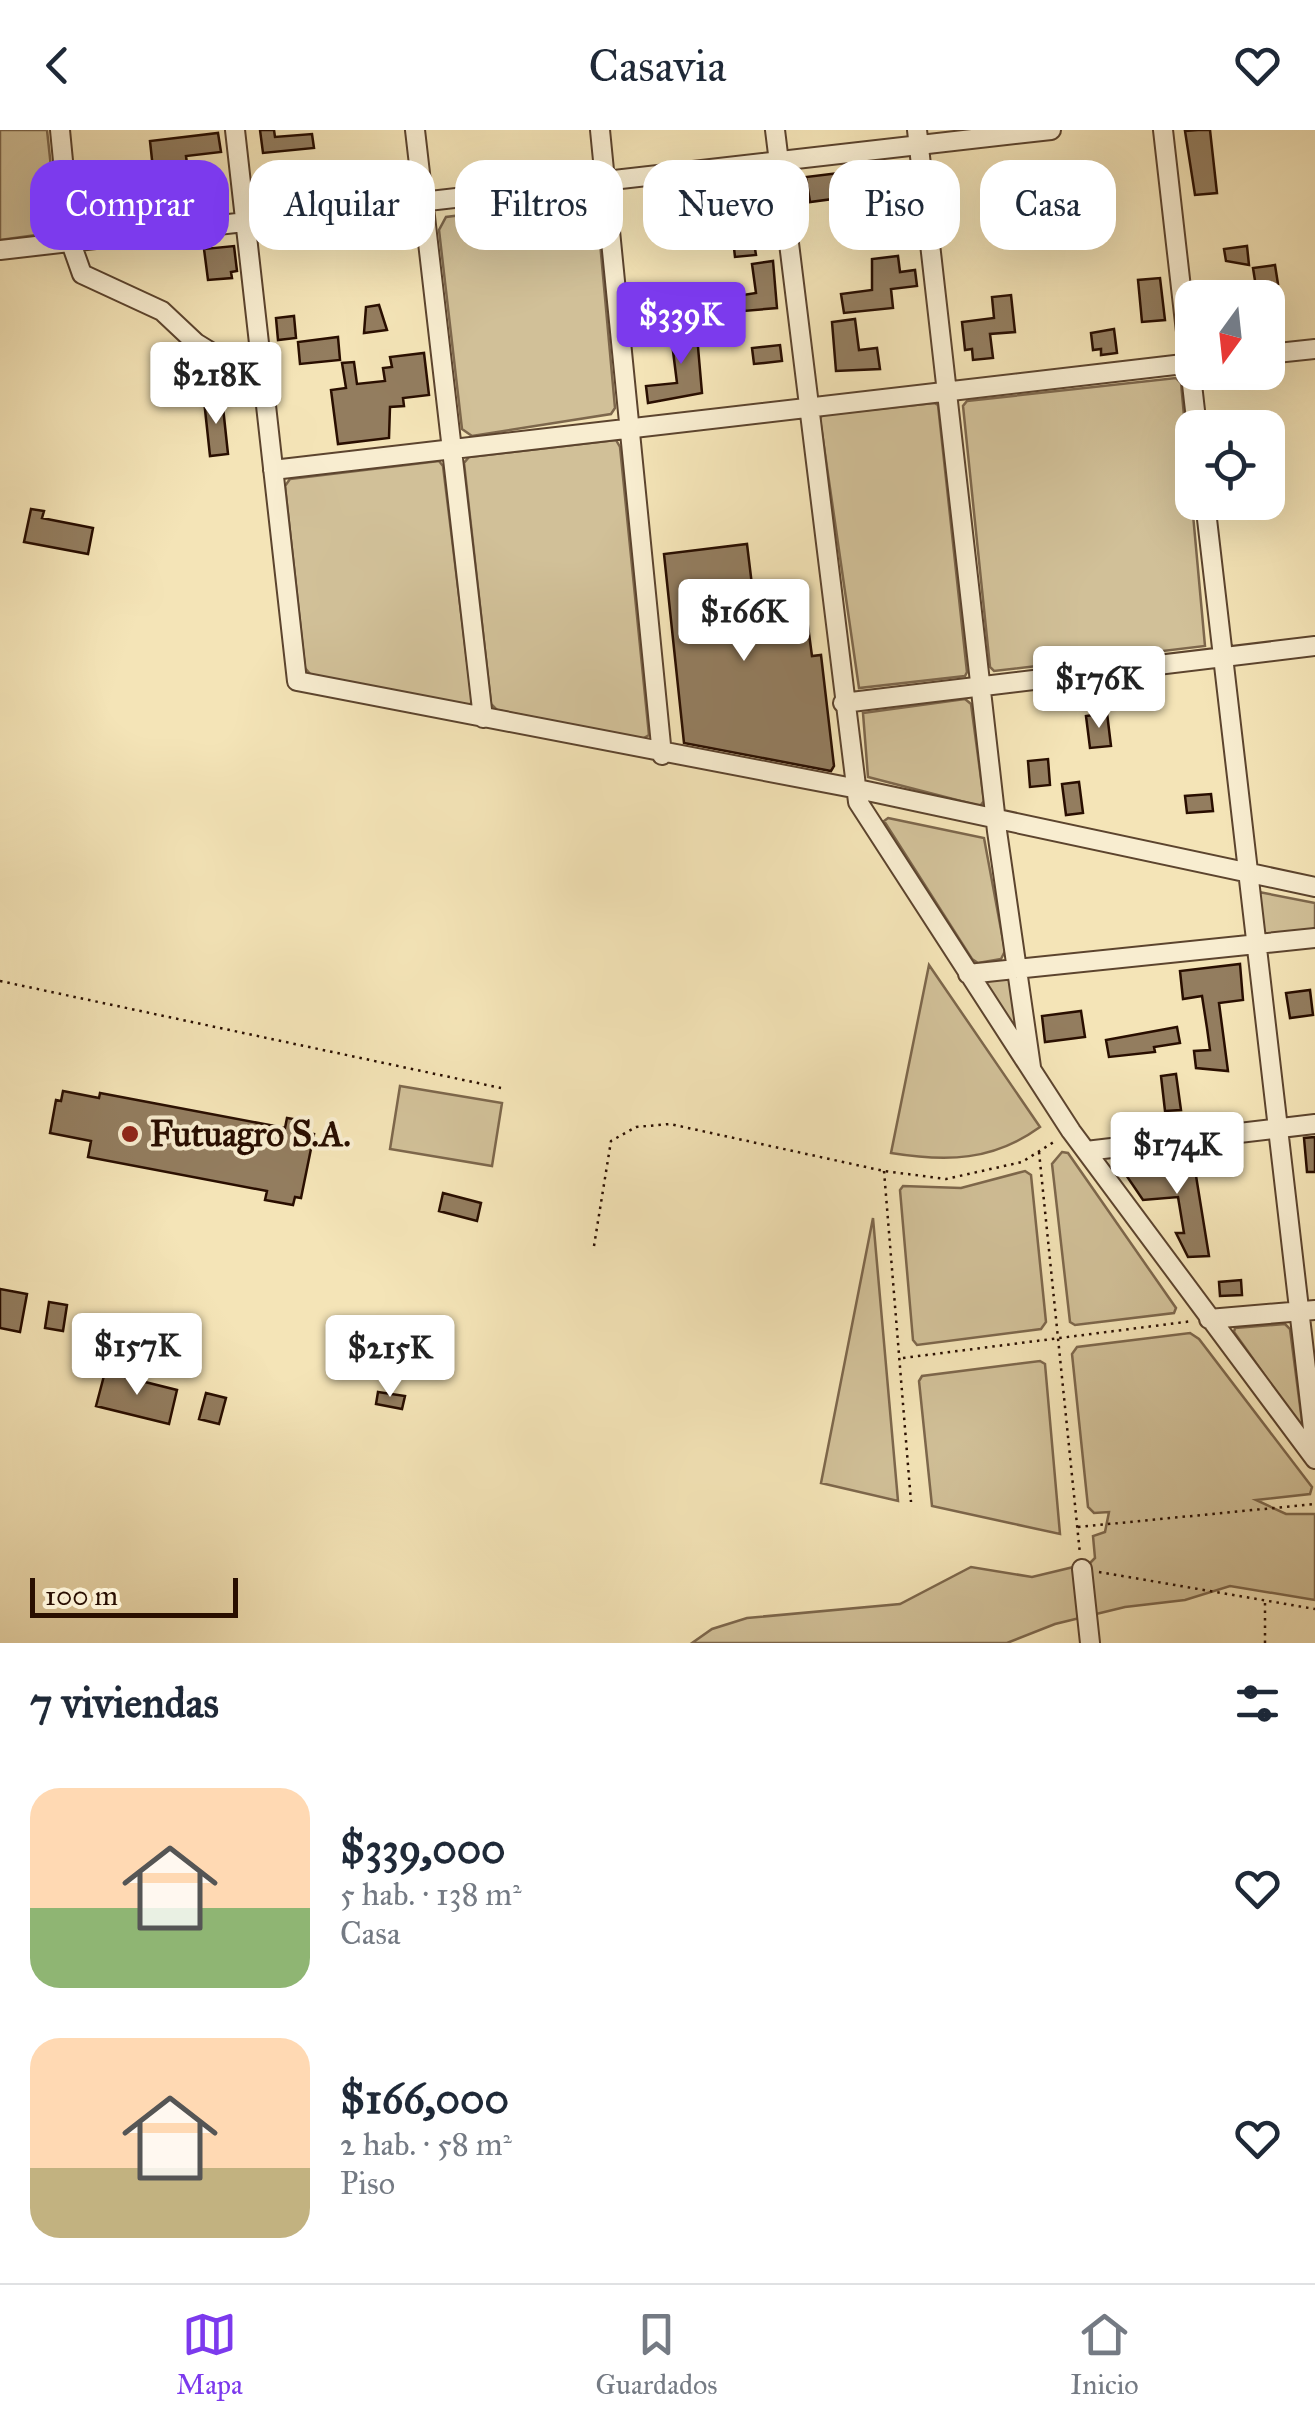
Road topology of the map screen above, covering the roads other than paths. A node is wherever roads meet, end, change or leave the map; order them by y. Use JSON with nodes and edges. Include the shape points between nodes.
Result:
{"nodes":[{"id":1,"x":60,"y":130,"type":"edge"},
{"id":2,"x":235,"y":130,"type":"edge"},
{"id":3,"x":414,"y":130,"type":"edge"},
{"id":4,"x":600,"y":130,"type":"edge"},
{"id":5,"x":775,"y":130,"type":"edge"},
{"id":6,"x":1051,"y":130,"type":"edge"},
{"id":7,"x":1164,"y":130,"type":"edge"},
{"id":8,"x":918,"y":138,"type":"edge"},
{"id":9,"x":63,"y":160,"type":"edge"},
{"id":10,"x":418,"y":160,"type":"edge"},
{"id":11,"x":604,"y":160,"type":"edge"},
{"id":12,"x":779,"y":160,"type":"edge"},
{"id":13,"x":785,"y":160,"type":"edge"},
{"id":14,"x":245,"y":222,"type":"junction"},
{"id":15,"x":249,"y":222,"type":"edge"},
{"id":16,"x":229,"y":224,"type":"edge"},
{"id":17,"x":30,"y":247,"type":"edge"},
{"id":18,"x":0,"y":250,"type":"edge"},
{"id":19,"x":74,"y":250,"type":"edge"},
{"id":20,"x":429,"y":250,"type":"edge"},
{"id":21,"x":613,"y":250,"type":"edge"},
{"id":22,"x":789,"y":250,"type":"edge"},
{"id":23,"x":1181,"y":280,"type":"edge"},
{"id":24,"x":1315,"y":349,"type":"edge"},
{"id":25,"x":1285,"y":352,"type":"edge"},
{"id":26,"x":1175,"y":365,"type":"edge"},
{"id":27,"x":265,"y":392,"type":"junction"},
{"id":28,"x":947,"y":392,"type":"junction"},
{"id":29,"x":808,"y":408,"type":"junction"},
{"id":30,"x":630,"y":428,"type":"junction"},
{"id":31,"x":452,"y":449,"type":"junction"},
{"id":32,"x":273,"y":470,"type":"junction"},
{"id":33,"x":1207,"y":520,"type":"edge"},
{"id":34,"x":1315,"y":646,"type":"edge"},
{"id":35,"x":1223,"y":657,"type":"junction"},
{"id":36,"x":980,"y":686,"type":"junction"},
{"id":37,"x":843,"y":702,"type":"junction"},
{"id":38,"x":483,"y":718,"type":"junction"},
{"id":39,"x":662,"y":755,"type":"junction"},
{"id":40,"x":856,"y":795,"type":"junction"},
{"id":41,"x":996,"y":825,"type":"junction"},
{"id":42,"x":1248,"y":878,"type":"junction"},
{"id":43,"x":1315,"y":888,"type":"edge"},
{"id":44,"x":1315,"y":898,"type":"edge"},
{"id":45,"x":1315,"y":938,"type":"edge"},
{"id":46,"x":1256,"y":944,"type":"junction"},
{"id":47,"x":1017,"y":969,"type":"junction"},
{"id":48,"x":968,"y":974,"type":"junction"},
{"id":49,"x":1032,"y":1072,"type":"junction"},
{"id":50,"x":1315,"y":1124,"type":"edge"},
{"id":51,"x":1277,"y":1128,"type":"junction"},
{"id":52,"x":1086,"y":1151,"type":"junction"},
{"id":53,"x":1307,"y":1310,"type":"edge"},
{"id":54,"x":1209,"y":1319,"type":"junction"},
{"id":55,"x":1315,"y":1446,"type":"edge"},
{"id":56,"x":1315,"y":1460,"type":"edge"},
{"id":57,"x":1082,"y":1570,"type":"road end"},
{"id":58,"x":1090,"y":1643,"type":"edge"}],
"edges":[{"from":1,"to":9,"type":"street"},
{"from":2,"to":14,"type":"street"},
{"from":3,"to":10,"type":"street"},
{"from":4,"to":11,"type":"street"},
{"from":5,"to":12,"type":"street"},
{"from":6,"to":8,"type":"street"},
{"from":7,"to":23,"type":"street"},
{"from":8,"to":13,"type":"street"},
{"from":8,"to":28,"type":"street"},
{"from":14,"to":15,"type":"street"},
{"from":14,"to":16,"type":"street"},
{"from":14,"to":27,"type":"street"},
{"from":17,"to":18,"type":"street"},
{"from":19,"to":27,"type":"street","via":[[82,274],[162,311]]},
{"from":20,"to":31,"type":"street"},
{"from":21,"to":30,"type":"street"},
{"from":22,"to":29,"type":"street"},
{"from":24,"to":25,"type":"street"},
{"from":26,"to":28,"type":"street"},
{"from":27,"to":32,"type":"street"},
{"from":28,"to":29,"type":"street"},
{"from":28,"to":36,"type":"street"},
{"from":29,"to":30,"type":"street"},
{"from":29,"to":37,"type":"street"},
{"from":30,"to":31,"type":"street"},
{"from":30,"to":39,"type":"street"},
{"from":31,"to":32,"type":"street"},
{"from":31,"to":38,"type":"street"},
{"from":32,"to":38,"type":"street","via":[[297,681]]},
{"from":33,"to":35,"type":"street"},
{"from":34,"to":35,"type":"street"},
{"from":35,"to":36,"type":"street"},
{"from":35,"to":42,"type":"street"},
{"from":36,"to":37,"type":"street"},
{"from":36,"to":41,"type":"street"},
{"from":37,"to":40,"type":"street"},
{"from":38,"to":39,"type":"street"},
{"from":39,"to":40,"type":"street"},
{"from":40,"to":41,"type":"street"},
{"from":40,"to":48,"type":"street"},
{"from":41,"to":42,"type":"street"},
{"from":41,"to":47,"type":"street"},
{"from":42,"to":43,"type":"street"},
{"from":42,"to":44,"type":"street"},
{"from":42,"to":46,"type":"street"},
{"from":45,"to":46,"type":"street"},
{"from":46,"to":47,"type":"street"},
{"from":46,"to":51,"type":"street"},
{"from":47,"to":48,"type":"street"},
{"from":47,"to":49,"type":"street"},
{"from":48,"to":49,"type":"street"},
{"from":49,"to":52,"type":"street"},
{"from":50,"to":51,"type":"street"},
{"from":51,"to":52,"type":"street"},
{"from":51,"to":53,"type":"street"},
{"from":52,"to":54,"type":"street"},
{"from":53,"to":54,"type":"street"},
{"from":53,"to":55,"type":"street"},
{"from":54,"to":56,"type":"street"},
{"from":57,"to":58,"type":"street"}]}
